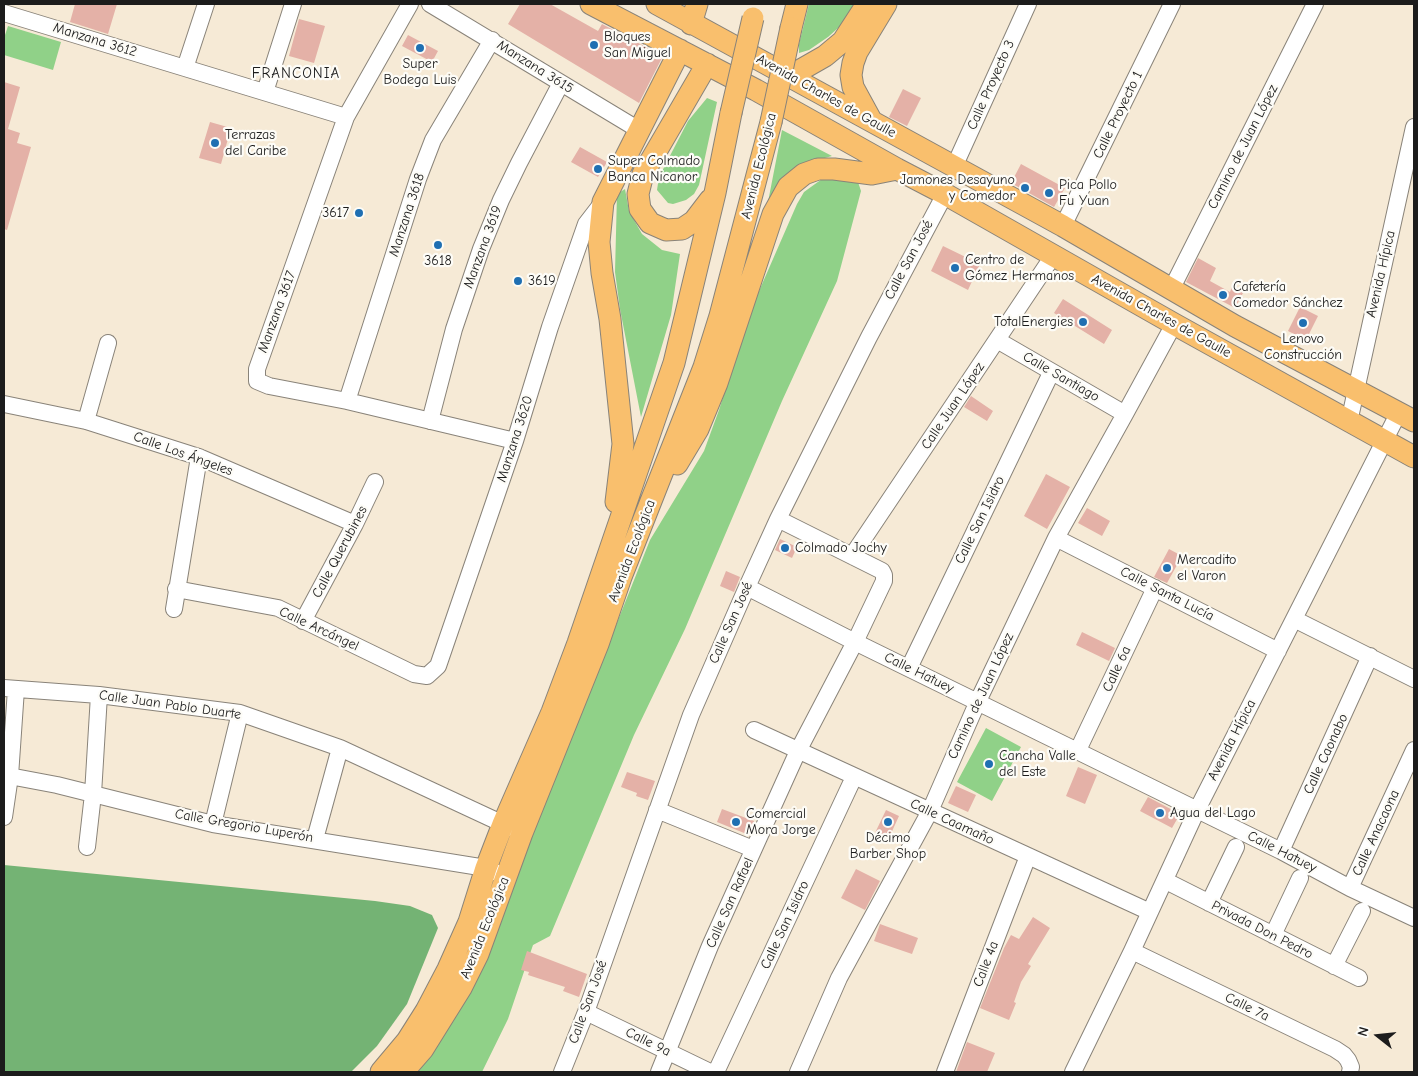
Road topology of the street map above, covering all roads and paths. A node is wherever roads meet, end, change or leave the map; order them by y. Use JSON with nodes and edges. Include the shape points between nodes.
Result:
{"nodes":[{"id":1,"x":206,"y":4,"type":"edge"},
{"id":2,"x":292,"y":4,"type":"edge"},
{"id":3,"x":410,"y":4,"type":"edge"},
{"id":4,"x":430,"y":4,"type":"edge"},
{"id":5,"x":591,"y":4,"type":"edge"},
{"id":6,"x":656,"y":4,"type":"edge"},
{"id":7,"x":797,"y":4,"type":"edge"},
{"id":8,"x":867,"y":4,"type":"edge"},
{"id":9,"x":886,"y":4,"type":"edge"},
{"id":10,"x":1028,"y":4,"type":"edge"},
{"id":11,"x":1172,"y":4,"type":"edge"},
{"id":12,"x":1315,"y":4,"type":"edge"},
{"id":13,"x":754,"y":11,"type":"edge"},
{"id":14,"x":4,"y":13,"type":"edge"},
{"id":15,"x":694,"y":14,"type":"edge"},
{"id":16,"x":492,"y":40,"type":"junction"},
{"id":17,"x":680,"y":50,"type":"junction"},
{"id":18,"x":707,"y":64,"type":"junction"},
{"id":19,"x":185,"y":68,"type":"junction"},
{"id":20,"x":790,"y":76,"type":"junction"},
{"id":21,"x":561,"y":83,"type":"junction"},
{"id":22,"x":265,"y":92,"type":"junction"},
{"id":23,"x":346,"y":117,"type":"junction"},
{"id":24,"x":870,"y":120,"type":"junction"},
{"id":25,"x":1414,"y":127,"type":"edge"},
{"id":26,"x":639,"y":130,"type":"junction"},
{"id":27,"x":954,"y":167,"type":"junction"},
{"id":28,"x":897,"y":169,"type":"junction"},
{"id":29,"x":715,"y":193,"type":"junction"},
{"id":30,"x":945,"y":194,"type":"junction"},
{"id":31,"x":604,"y":202,"type":"junction"},
{"id":32,"x":1063,"y":226,"type":"junction"},
{"id":33,"x":1053,"y":256,"type":"junction"},
{"id":34,"x":1171,"y":290,"type":"junction"},
{"id":35,"x":1174,"y":324,"type":"junction"},
{"id":36,"x":996,"y":340,"type":"junction"},
{"id":37,"x":108,"y":342,"type":"dead end"},
{"id":38,"x":1051,"y":372,"type":"junction"},
{"id":39,"x":1356,"y":390,"type":"junction"},
{"id":40,"x":346,"y":401,"type":"junction"},
{"id":41,"x":4,"y":404,"type":"edge"},
{"id":42,"x":1125,"y":414,"type":"junction"},
{"id":43,"x":1407,"y":416,"type":"edge"},
{"id":44,"x":86,"y":421,"type":"junction"},
{"id":45,"x":430,"y":421,"type":"junction"},
{"id":46,"x":1349,"y":422,"type":"junction"},
{"id":47,"x":515,"y":441,"type":"junction"},
{"id":48,"x":1385,"y":441,"type":"junction"},
{"id":49,"x":199,"y":457,"type":"junction"},
{"id":50,"x":1414,"y":457,"type":"edge"},
{"id":51,"x":375,"y":482,"type":"dead end"},
{"id":52,"x":657,"y":487,"type":"junction"},
{"id":53,"x":778,"y":519,"type":"junction"},
{"id":54,"x":355,"y":524,"type":"junction"},
{"id":55,"x":616,"y":532,"type":"junction"},
{"id":56,"x":1056,"y":538,"type":"junction"},
{"id":57,"x":852,"y":556,"type":"junction"},
{"id":58,"x":747,"y":587,"type":"junction"},
{"id":59,"x":1155,"y":588,"type":"junction"},
{"id":60,"x":176,"y":589,"type":"junction"},
{"id":61,"x":174,"y":609,"type":"dead end"},
{"id":62,"x":1294,"y":619,"type":"junction"},
{"id":63,"x":304,"y":621,"type":"junction"},
{"id":64,"x":855,"y":642,"type":"junction"},
{"id":65,"x":1278,"y":651,"type":"junction"},
{"id":66,"x":1370,"y":656,"type":"junction"},
{"id":67,"x":909,"y":668,"type":"junction"},
{"id":68,"x":427,"y":676,"type":"joint"},
{"id":69,"x":1414,"y":678,"type":"edge"},
{"id":70,"x":10,"y":688,"type":"edge"},
{"id":71,"x":99,"y":695,"type":"junction"},
{"id":72,"x":978,"y":701,"type":"junction"},
{"id":73,"x":240,"y":713,"type":"junction"},
{"id":74,"x":754,"y":730,"type":"dead end"},
{"id":75,"x":340,"y":748,"type":"junction"},
{"id":76,"x":1078,"y":750,"type":"junction"},
{"id":77,"x":1414,"y":750,"type":"edge"},
{"id":78,"x":798,"y":752,"type":"junction"},
{"id":79,"x":7,"y":775,"type":"edge"},
{"id":80,"x":854,"y":777,"type":"junction"},
{"id":81,"x":93,"y":794,"type":"junction"},
{"id":82,"x":657,"y":810,"type":"junction"},
{"id":83,"x":1197,"y":810,"type":"junction"},
{"id":84,"x":930,"y":811,"type":"junction"},
{"id":85,"x":4,"y":817,"type":"edge"},
{"id":86,"x":213,"y":824,"type":"junction"},
{"id":87,"x":503,"y":824,"type":"junction"},
{"id":88,"x":522,"y":833,"type":"junction"},
{"id":89,"x":315,"y":840,"type":"junction"},
{"id":90,"x":87,"y":847,"type":"dead end"},
{"id":91,"x":1236,"y":847,"type":"dead end"},
{"id":92,"x":753,"y":849,"type":"junction"},
{"id":93,"x":1281,"y":851,"type":"junction"},
{"id":94,"x":1028,"y":856,"type":"junction"},
{"id":95,"x":486,"y":868,"type":"junction"},
{"id":96,"x":506,"y":877,"type":"junction"},
{"id":97,"x":1300,"y":878,"type":"dead end"},
{"id":98,"x":1166,"y":881,"type":"junction"},
{"id":99,"x":1350,"y":888,"type":"junction"},
{"id":100,"x":1209,"y":903,"type":"junction"},
{"id":101,"x":1362,"y":911,"type":"dead end"},
{"id":102,"x":1150,"y":912,"type":"junction"},
{"id":103,"x":1414,"y":918,"type":"edge"},
{"id":104,"x":1273,"y":935,"type":"junction"},
{"id":105,"x":1132,"y":951,"type":"junction"},
{"id":106,"x":1334,"y":966,"type":"junction"},
{"id":107,"x":1359,"y":978,"type":"dead end"},
{"id":108,"x":586,"y":1012,"type":"junction"},
{"id":109,"x":668,"y":1051,"type":"junction"},
{"id":110,"x":381,"y":1072,"type":"edge"},
{"id":111,"x":403,"y":1072,"type":"edge"},
{"id":112,"x":562,"y":1072,"type":"edge"},
{"id":113,"x":660,"y":1072,"type":"edge"},
{"id":114,"x":710,"y":1072,"type":"edge"},
{"id":115,"x":716,"y":1072,"type":"edge"},
{"id":116,"x":798,"y":1072,"type":"edge"},
{"id":117,"x":945,"y":1072,"type":"edge"},
{"id":118,"x":1072,"y":1072,"type":"edge"},
{"id":119,"x":1350,"y":1072,"type":"edge"}],
"edges":[{"from":1,"to":19,"type":"street"},
{"from":2,"to":22,"type":"street"},
{"from":3,"to":23,"type":"street","name":"Manzana 3617"},
{"from":4,"to":16,"type":"street","name":"Manzana 3615"},
{"from":5,"to":17,"type":"main road","name":"Avenida Charles de Gaulle"},
{"from":6,"to":15,"type":"main road","name":"Avenida Charles de Gaulle"},
{"from":7,"to":52,"type":"main road","name":"Avenida Ecológica","bridge":true,"via":[[720,316],[704,367]]},
{"from":8,"to":20,"type":"main road","via":[[842,41],[825,56]]},
{"from":9,"to":24,"type":"main road","via":[[858,52],[851,75],[853,87]]},
{"from":10,"to":27,"type":"street","name":"Calle Proyecto 3"},
{"from":11,"to":32,"type":"street","name":"Calle Proyecto 1"},
{"from":12,"to":34,"type":"street","name":"Camino de Juan López"},
{"from":13,"to":29,"type":"main road","name":"Avenida Ecológica","bridge":true},
{"from":14,"to":19,"type":"street","name":"Manzana 3612"},
{"from":15,"to":20,"type":"main road","name":"Avenida Charles de Gaulle"},
{"from":16,"to":21,"type":"street","name":"Manzana 3615"},
{"from":16,"to":40,"type":"street","name":"Manzana 3618","via":[[432,140]]},
{"from":17,"to":18,"type":"main road","name":"Avenida Charles de Gaulle"},
{"from":17,"to":26,"type":"main road"},
{"from":18,"to":28,"type":"main road","name":"Avenida Charles de Gaulle"},
{"from":18,"to":29,"type":"main road","via":[[643,174],[638,194],[640,209],[650,223],[666,230],[682,229],[694,220]]},
{"from":19,"to":22,"type":"street","name":"Manzana 3612"},
{"from":20,"to":24,"type":"main road","name":"Avenida Charles de Gaulle"},
{"from":21,"to":26,"type":"street","name":"Manzana 3615"},
{"from":21,"to":45,"type":"street","name":"Manzana 3619","via":[[519,162],[481,249],[454,329]]},
{"from":22,"to":23,"type":"street","name":"Manzana 3612"},
{"from":23,"to":40,"type":"street","name":"Manzana 3617","via":[[257,369],[257,381]]},
{"from":24,"to":27,"type":"main road","name":"Avenida Charles de Gaulle"},
{"from":25,"to":39,"type":"street","name":"Avenida Hípica"},
{"from":26,"to":31,"type":"main road"},
{"from":27,"to":32,"type":"main road","name":"Avenida Charles de Gaulle"},
{"from":28,"to":30,"type":"main road","name":"Avenida Charles de Gaulle"},
{"from":28,"to":52,"type":"main road","via":[[872,174],[818,169],[804,174],[788,187],[773,214],[717,383],[698,429],[680,461]]},
{"from":29,"to":55,"type":"main road","name":"Avenida Ecológica","via":[[674,363]]},
{"from":30,"to":33,"type":"main road","name":"Avenida Charles de Gaulle"},
{"from":30,"to":53,"type":"street","name":"Calle San José"},
{"from":31,"to":47,"type":"street","name":"Manzana 3620","via":[[586,224]]},
{"from":31,"to":55,"type":"main road","via":[[599,242],[623,444],[615,505]]},
{"from":32,"to":34,"type":"main road","name":"Avenida Charles de Gaulle"},
{"from":33,"to":35,"type":"main road","name":"Avenida Charles de Gaulle"},
{"from":33,"to":36,"type":"street","name":"Calle Juan López"},
{"from":34,"to":39,"type":"main road","name":"Avenida Charles de Gaulle"},
{"from":35,"to":42,"type":"street","name":"Camino de Juan López"},
{"from":35,"to":46,"type":"main road","name":"Avenida Charles de Gaulle"},
{"from":36,"to":38,"type":"street","name":"Calle Santiago"},
{"from":36,"to":57,"type":"street","name":"Calle Juan López"},
{"from":37,"to":44,"type":"street"},
{"from":38,"to":42,"type":"street","name":"Calle Santiago"},
{"from":38,"to":67,"type":"street","name":"Calle San Isidro"},
{"from":39,"to":43,"type":"main road","name":"Avenida Charles de Gaulle"},
{"from":39,"to":46,"type":"street","name":"Avenida Hípica"},
{"from":40,"to":45,"type":"street","name":"Manzana 3617"},
{"from":41,"to":44,"type":"street","name":"Calle Los Ángeles"},
{"from":42,"to":56,"type":"street","name":"Camino de Juan López"},
{"from":43,"to":48,"type":"street","name":"Avenida Hípica"},
{"from":44,"to":49,"type":"street","name":"Calle Los Ángeles"},
{"from":45,"to":47,"type":"street","name":"Manzana 3617"},
{"from":46,"to":48,"type":"main road","name":"Avenida Charles de Gaulle"},
{"from":47,"to":68,"type":"street","name":"Manzana 3620","via":[[438,666]]},
{"from":48,"to":50,"type":"main road","name":"Avenida Charles de Gaulle"},
{"from":48,"to":62,"type":"street","name":"Avenida Hípica"},
{"from":49,"to":54,"type":"street","name":"Calle Los Ángeles"},
{"from":49,"to":60,"type":"street"},
{"from":51,"to":54,"type":"street","name":"Calle Querubines"},
{"from":52,"to":88,"type":"main road","name":"Avenida Ecológica"},
{"from":53,"to":57,"type":"street"},
{"from":53,"to":58,"type":"street","name":"Calle San José"},
{"from":54,"to":63,"type":"street","name":"Calle Querubines"},
{"from":55,"to":87,"type":"main road","name":"Avenida Ecológica","via":[[552,712]]},
{"from":56,"to":59,"type":"street","name":"Calle Santa Lucía"},
{"from":56,"to":72,"type":"street","name":"Camino de Juan López"},
{"from":57,"to":64,"type":"street","name":"Calle San Rafael","via":[[884,575]]},
{"from":58,"to":64,"type":"street","name":"Calle Hatuey"},
{"from":58,"to":82,"type":"street","name":"Calle San José","via":[[691,715]]},
{"from":59,"to":65,"type":"street","name":"Calle Santa Lucía"},
{"from":59,"to":76,"type":"street","name":"Calle 6a"},
{"from":60,"to":61,"type":"street"},
{"from":60,"to":63,"type":"street","name":"Calle Arcángel","via":[[278,608]]},
{"from":62,"to":65,"type":"street","name":"Avenida Hípica"},
{"from":62,"to":66,"type":"street"},
{"from":63,"to":68,"type":"street","name":"Calle Arcángel","via":[[414,674]]},
{"from":64,"to":67,"type":"street","name":"Calle Hatuey"},
{"from":64,"to":78,"type":"street","name":"Calle San Rafael"},
{"from":65,"to":83,"type":"street","name":"Avenida Hípica"},
{"from":66,"to":69,"type":"street"},
{"from":66,"to":93,"type":"street","name":"Calle Caonabo"},
{"from":67,"to":72,"type":"street","name":"Calle Hatuey"},
{"from":70,"to":71,"type":"street","name":"Calle Juan Pablo Duarte"},
{"from":70,"to":79,"type":"street"},
{"from":71,"to":73,"type":"street","name":"Calle Juan Pablo Duarte"},
{"from":71,"to":81,"type":"street"},
{"from":72,"to":76,"type":"street","name":"Calle Hatuey"},
{"from":72,"to":84,"type":"street","name":"Camino de Juan López"},
{"from":73,"to":75,"type":"street","name":"Calle Juan Pablo Duarte"},
{"from":73,"to":86,"type":"street"},
{"from":74,"to":78,"type":"street","name":"Calle Caamaño"},
{"from":75,"to":87,"type":"street","name":"Calle Juan Pablo Duarte"},
{"from":75,"to":89,"type":"street"},
{"from":76,"to":83,"type":"street","name":"Calle Hatuey"},
{"from":77,"to":99,"type":"street","name":"Calle Anacaona"},
{"from":78,"to":80,"type":"street","name":"Calle Caamaño"},
{"from":78,"to":92,"type":"street","name":"Calle San Rafael"},
{"from":79,"to":81,"type":"street","name":"Calle Gregorio Luperón"},
{"from":79,"to":85,"type":"street"},
{"from":80,"to":84,"type":"street","name":"Calle Caamaño"},
{"from":80,"to":115,"type":"street","name":"Calle San Isidro"},
{"from":81,"to":86,"type":"street","name":"Calle Gregorio Luperón"},
{"from":81,"to":90,"type":"street"},
{"from":82,"to":92,"type":"street"},
{"from":82,"to":108,"type":"street","name":"Calle San José"},
{"from":83,"to":93,"type":"street","name":"Calle Hatuey"},
{"from":83,"to":98,"type":"street","name":"Avenida Hípica"},
{"from":84,"to":94,"type":"street","name":"Calle Caamaño"},
{"from":84,"to":116,"type":"street","name":"Camino de Juan López","via":[[839,978]]},
{"from":86,"to":89,"type":"street","name":"Calle Gregorio Luperón"},
{"from":87,"to":88,"type":"street","name":"Calle Juan Pablo Duarte"},
{"from":87,"to":95,"type":"main road","name":"Avenida Ecológica"},
{"from":88,"to":96,"type":"main road","name":"Avenida Ecológica"},
{"from":89,"to":95,"type":"street","name":"Calle Gregorio Luperón"},
{"from":91,"to":100,"type":"street"},
{"from":92,"to":109,"type":"street","name":"Calle San Rafael"},
{"from":93,"to":99,"type":"street","name":"Calle Hatuey"},
{"from":94,"to":102,"type":"street","name":"Calle Caamaño"},
{"from":94,"to":117,"type":"street","name":"Calle 4a"},
{"from":95,"to":96,"type":"street","name":"Calle Gregorio Luperón"},
{"from":95,"to":110,"type":"main road","name":"Avenida Ecológica","via":[[469,922],[440,986],[407,1041]]},
{"from":96,"to":111,"type":"main road","name":"Avenida Ecológica","via":[[478,954],[461,988],[423,1049]]},
{"from":97,"to":104,"type":"street"},
{"from":98,"to":100,"type":"street","name":"Privada Don Pedro"},
{"from":98,"to":102,"type":"street","name":"Avenida Hípica"},
{"from":99,"to":103,"type":"street","name":"Calle Hatuey"},
{"from":100,"to":104,"type":"street","name":"Privada Don Pedro"},
{"from":101,"to":106,"type":"street"},
{"from":102,"to":105,"type":"street","name":"Avenida Hípica"},
{"from":104,"to":106,"type":"street","name":"Privada Don Pedro"},
{"from":105,"to":118,"type":"street","name":"Avenida Hípica"},
{"from":105,"to":119,"type":"street","name":"Calle 7a","via":[[1335,1049],[1348,1060]]},
{"from":106,"to":107,"type":"street","name":"Privada Don Pedro"},
{"from":108,"to":109,"type":"street","name":"Calle 9a"},
{"from":108,"to":112,"type":"street","name":"Calle San José"},
{"from":109,"to":113,"type":"street","name":"Calle San Rafael"},
{"from":109,"to":114,"type":"street","name":"Calle 9a"}]}
